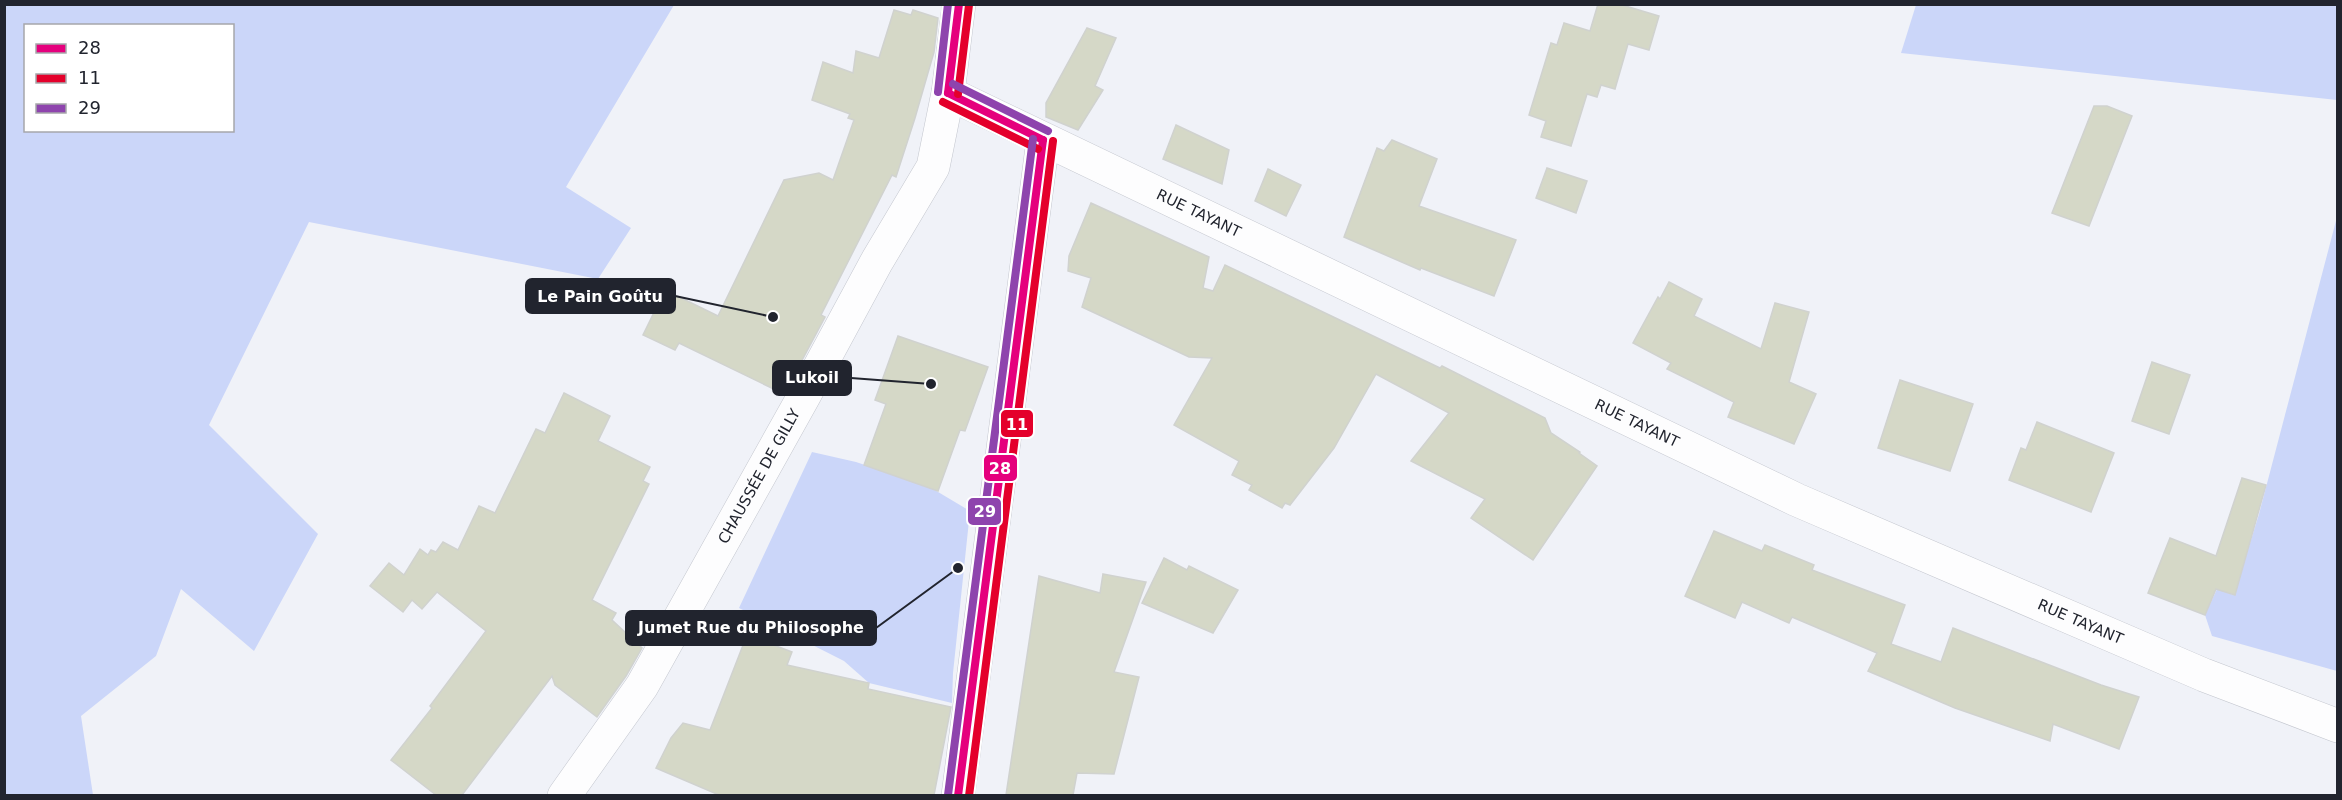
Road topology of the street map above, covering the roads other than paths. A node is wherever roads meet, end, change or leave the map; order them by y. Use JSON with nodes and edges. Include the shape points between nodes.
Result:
{"nodes":[{"id":1,"x":959,"y":4,"type":"edge"},
{"id":2,"x":948,"y":93,"type":"junction"},
{"id":3,"x":1044,"y":140,"type":"junction"},
{"id":4,"x":2337,"y":726,"type":"edge"},
{"id":5,"x":564,"y":795,"type":"edge"},
{"id":6,"x":958,"y":795,"type":"edge"}],
"edges":[{"from":1,"to":2,"type":"street","name":"CHAUSSÉE DE GILLY"},
{"from":2,"to":3,"type":"street","name":"RUE TAYANT"},
{"from":2,"to":5,"type":"street","name":"CHAUSSÉE DE GILLY","via":[[933,167],[642,686]]},
{"from":3,"to":4,"type":"street","name":"RUE TAYANT","via":[[1797,500],[2204,675]]},
{"from":3,"to":6,"type":"street"}]}
